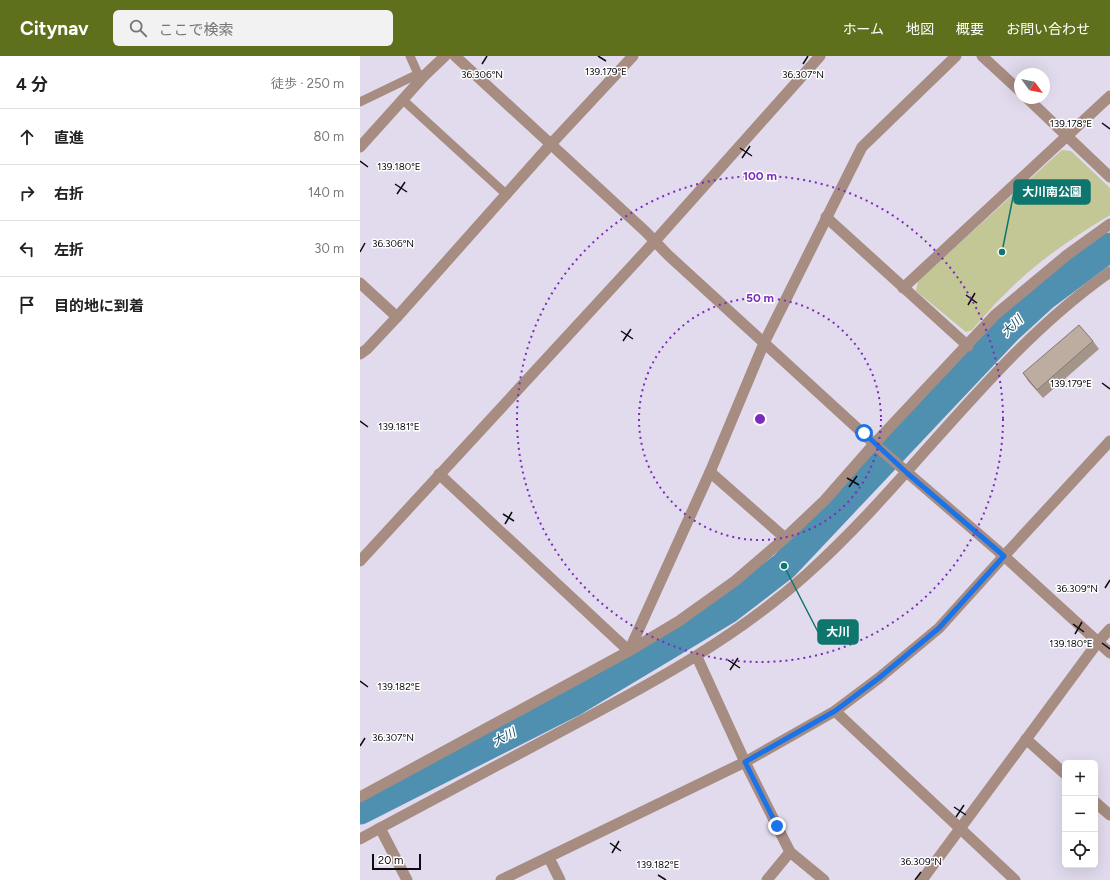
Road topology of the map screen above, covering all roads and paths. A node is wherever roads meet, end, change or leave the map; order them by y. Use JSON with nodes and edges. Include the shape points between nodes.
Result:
{"nodes":[{"id":1,"x":410,"y":56,"type":"edge"},
{"id":2,"x":446,"y":56,"type":"edge"},
{"id":3,"x":455,"y":56,"type":"edge"},
{"id":4,"x":633,"y":56,"type":"edge"},
{"id":5,"x":820,"y":56,"type":"edge"},
{"id":6,"x":956,"y":56,"type":"edge"},
{"id":7,"x":982,"y":56,"type":"edge"},
{"id":8,"x":421,"y":75,"type":"junction"},
{"id":9,"x":1014,"y":85,"type":"edge"},
{"id":10,"x":1110,"y":96,"type":"edge"},
{"id":11,"x":402,"y":99,"type":"junction"},
{"id":12,"x":360,"y":102,"type":"edge"},
{"id":13,"x":1033,"y":104,"type":"edge"},
{"id":14,"x":1067,"y":136,"type":"junction"},
{"id":15,"x":551,"y":144,"type":"junction"},
{"id":16,"x":360,"y":147,"type":"edge"},
{"id":17,"x":1110,"y":177,"type":"edge"},
{"id":18,"x":507,"y":195,"type":"junction"},
{"id":19,"x":826,"y":217,"type":"junction"},
{"id":20,"x":1110,"y":224,"type":"edge"},
{"id":21,"x":655,"y":241,"type":"junction"},
{"id":22,"x":1110,"y":272,"type":"edge"},
{"id":23,"x":360,"y":283,"type":"edge"},
{"id":24,"x":903,"y":288,"type":"junction"},
{"id":25,"x":397,"y":317,"type":"junction"},
{"id":26,"x":764,"y":342,"type":"junction"},
{"id":27,"x":968,"y":346,"type":"junction"},
{"id":28,"x":360,"y":354,"type":"edge"},
{"id":29,"x":1110,"y":441,"type":"edge"},
{"id":30,"x":877,"y":446,"type":"junction"},
{"id":31,"x":904,"y":470,"type":"junction"},
{"id":32,"x":710,"y":472,"type":"junction"},
{"id":33,"x":439,"y":474,"type":"junction"},
{"id":34,"x":785,"y":538,"type":"junction"},
{"id":35,"x":1004,"y":556,"type":"junction"},
{"id":36,"x":360,"y":561,"type":"edge"},
{"id":37,"x":1110,"y":629,"type":"edge"},
{"id":38,"x":1098,"y":642,"type":"junction"},
{"id":39,"x":629,"y":651,"type":"junction"},
{"id":40,"x":1110,"y":653,"type":"edge"},
{"id":41,"x":698,"y":656,"type":"junction"},
{"id":42,"x":835,"y":711,"type":"junction"},
{"id":43,"x":1026,"y":739,"type":"junction"},
{"id":44,"x":745,"y":762,"type":"junction"},
{"id":45,"x":1062,"y":771,"type":"edge"},
{"id":46,"x":360,"y":797,"type":"edge"},
{"id":47,"x":1098,"y":805,"type":"edge"},
{"id":48,"x":1110,"y":815,"type":"edge"},
{"id":49,"x":380,"y":828,"type":"junction"},
{"id":50,"x":959,"y":829,"type":"junction"},
{"id":51,"x":360,"y":838,"type":"edge"},
{"id":52,"x":790,"y":852,"type":"junction"},
{"id":53,"x":549,"y":858,"type":"junction"},
{"id":54,"x":407,"y":880,"type":"edge"},
{"id":55,"x":501,"y":880,"type":"edge"},
{"id":56,"x":560,"y":880,"type":"edge"},
{"id":57,"x":767,"y":880,"type":"edge"},
{"id":58,"x":824,"y":880,"type":"edge"},
{"id":59,"x":922,"y":880,"type":"edge"},
{"id":60,"x":1015,"y":880,"type":"edge"}],
"edges":[{"from":1,"to":8,"type":"lane"},
{"from":2,"to":8,"type":"street"},
{"from":3,"to":15,"type":"street"},
{"from":4,"to":15,"type":"street"},
{"from":5,"to":21,"type":"street"},
{"from":6,"to":19,"type":"street","via":[[862,147]]},
{"from":7,"to":9,"type":"street"},
{"from":8,"to":11,"type":"street"},
{"from":8,"to":12,"type":"lane"},
{"from":10,"to":14,"type":"street"},
{"from":11,"to":16,"type":"street"},
{"from":11,"to":18,"type":"lane"},
{"from":13,"to":14,"type":"street"},
{"from":14,"to":17,"type":"street"},
{"from":14,"to":24,"type":"street"},
{"from":15,"to":18,"type":"street"},
{"from":15,"to":21,"type":"street"},
{"from":18,"to":25,"type":"street"},
{"from":19,"to":24,"type":"street"},
{"from":19,"to":26,"type":"street"},
{"from":20,"to":27,"type":"street","via":[[1067,254],[1028,286],[995,315]]},
{"from":21,"to":26,"type":"street"},
{"from":21,"to":33,"type":"street"},
{"from":22,"to":31,"type":"street","via":[[1023,344]]},
{"from":23,"to":25,"type":"street"},
{"from":24,"to":27,"type":"street"},
{"from":25,"to":28,"type":"street"},
{"from":26,"to":30,"type":"street"},
{"from":26,"to":32,"type":"street"},
{"from":27,"to":30,"type":"street"},
{"from":29,"to":35,"type":"street"},
{"from":30,"to":31,"type":"street"},
{"from":30,"to":34,"type":"street"},
{"from":31,"to":35,"type":"street"},
{"from":31,"to":41,"type":"street","via":[[807,575],[745,625]]},
{"from":32,"to":34,"type":"street"},
{"from":32,"to":39,"type":"street"},
{"from":33,"to":36,"type":"street"},
{"from":33,"to":39,"type":"street"},
{"from":34,"to":39,"type":"street","via":[[735,581],[679,621]]},
{"from":35,"to":38,"type":"street"},
{"from":35,"to":42,"type":"street","via":[[939,628]]},
{"from":37,"to":38,"type":"street"},
{"from":38,"to":40,"type":"street"},
{"from":38,"to":43,"type":"street"},
{"from":39,"to":46,"type":"street"},
{"from":41,"to":44,"type":"street"},
{"from":41,"to":49,"type":"street","via":[[651,684]]},
{"from":42,"to":44,"type":"street"},
{"from":42,"to":50,"type":"street"},
{"from":43,"to":45,"type":"street"},
{"from":43,"to":50,"type":"street"},
{"from":44,"to":52,"type":"street"},
{"from":44,"to":53,"type":"street"},
{"from":47,"to":48,"type":"street"},
{"from":49,"to":51,"type":"street"},
{"from":49,"to":54,"type":"street"},
{"from":50,"to":59,"type":"street"},
{"from":50,"to":60,"type":"street"},
{"from":52,"to":57,"type":"street"},
{"from":52,"to":58,"type":"street"},
{"from":53,"to":55,"type":"street"},
{"from":53,"to":56,"type":"street"}]}
